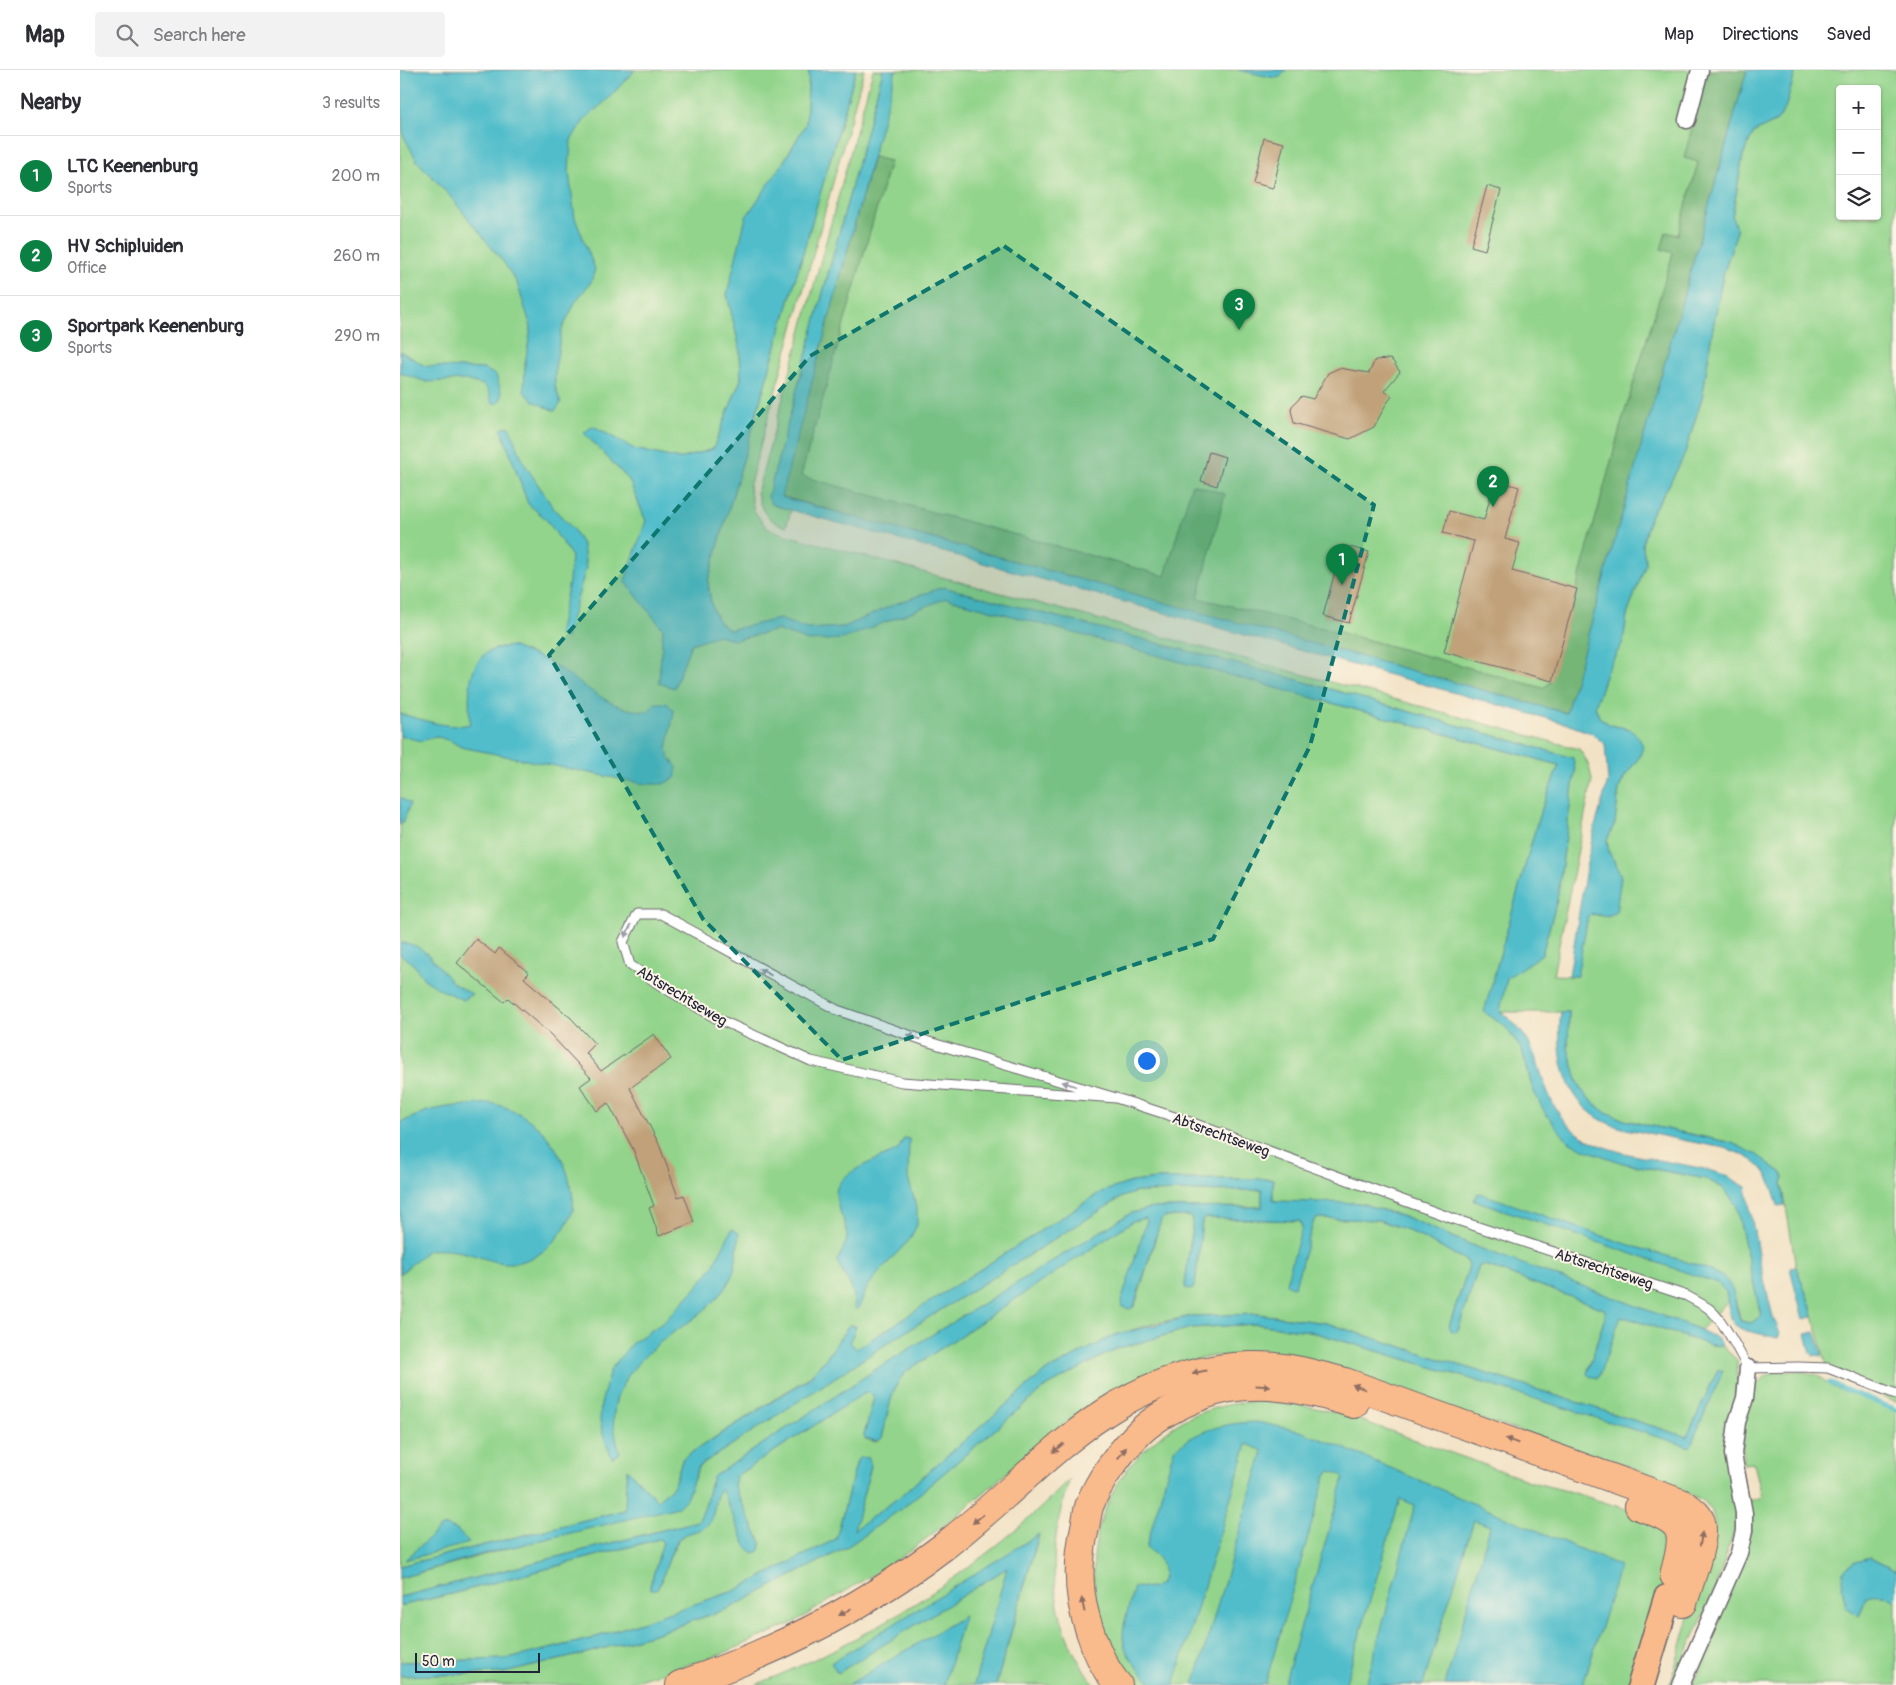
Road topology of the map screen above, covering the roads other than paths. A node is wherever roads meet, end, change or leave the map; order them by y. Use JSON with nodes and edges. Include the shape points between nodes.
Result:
{"nodes":[{"id":1,"x":1700,"y":70,"type":"edge"},
{"id":2,"x":1687,"y":120,"type":"dead end"},
{"id":3,"x":1116,"y":1098,"type":"junction"},
{"id":4,"x":1748,"y":1368,"type":"junction"},
{"id":5,"x":1896,"y":1394,"type":"edge"},
{"id":6,"x":1675,"y":1600,"type":"junction"},
{"id":7,"x":680,"y":1685,"type":"edge"},
{"id":8,"x":1118,"y":1685,"type":"edge"},
{"id":9,"x":1641,"y":1685,"type":"edge"},
{"id":10,"x":1659,"y":1685,"type":"edge"},
{"id":11,"x":1681,"y":1685,"type":"edge"}],
"edges":[{"from":1,"to":2,"type":"street"},
{"from":3,"to":3,"type":"lane","name":"Abtsrechtseweg","one_way":true,"via":[[929,1042],[837,1010],[661,914],[637,914],[623,942],[630,965],[666,989],[716,1018],[811,1061],[902,1082]]},
{"from":3,"to":4,"type":"lane","name":"Abtsrechtseweg","via":[[1454,1219],[1687,1296],[1715,1315]]},
{"from":4,"to":5,"type":"lane","via":[[1828,1368]]},
{"from":4,"to":11,"type":"street","via":[[1733,1454],[1744,1513],[1744,1531],[1739,1553]]},
{"from":6,"to":7,"type":"highway","one_way":true,"via":[[1702,1535],[1702,1523],[1697,1515],[1681,1504],[1345,1382],[1310,1372],[1279,1368],[1226,1368],[1181,1376],[1126,1399],[1070,1438],[942,1547],[864,1602],[753,1658]]},
{"from":8,"to":6,"type":"highway","one_way":true,"via":[[1097,1651],[1079,1588],[1081,1546],[1090,1505],[1109,1470],[1134,1437],[1153,1422],[1202,1395],[1246,1385],[1291,1388],[1343,1400],[1670,1518],[1678,1526],[1681,1542]]},
{"from":6,"to":9,"type":"main road"},
{"from":6,"to":10,"type":"main road"}]}
